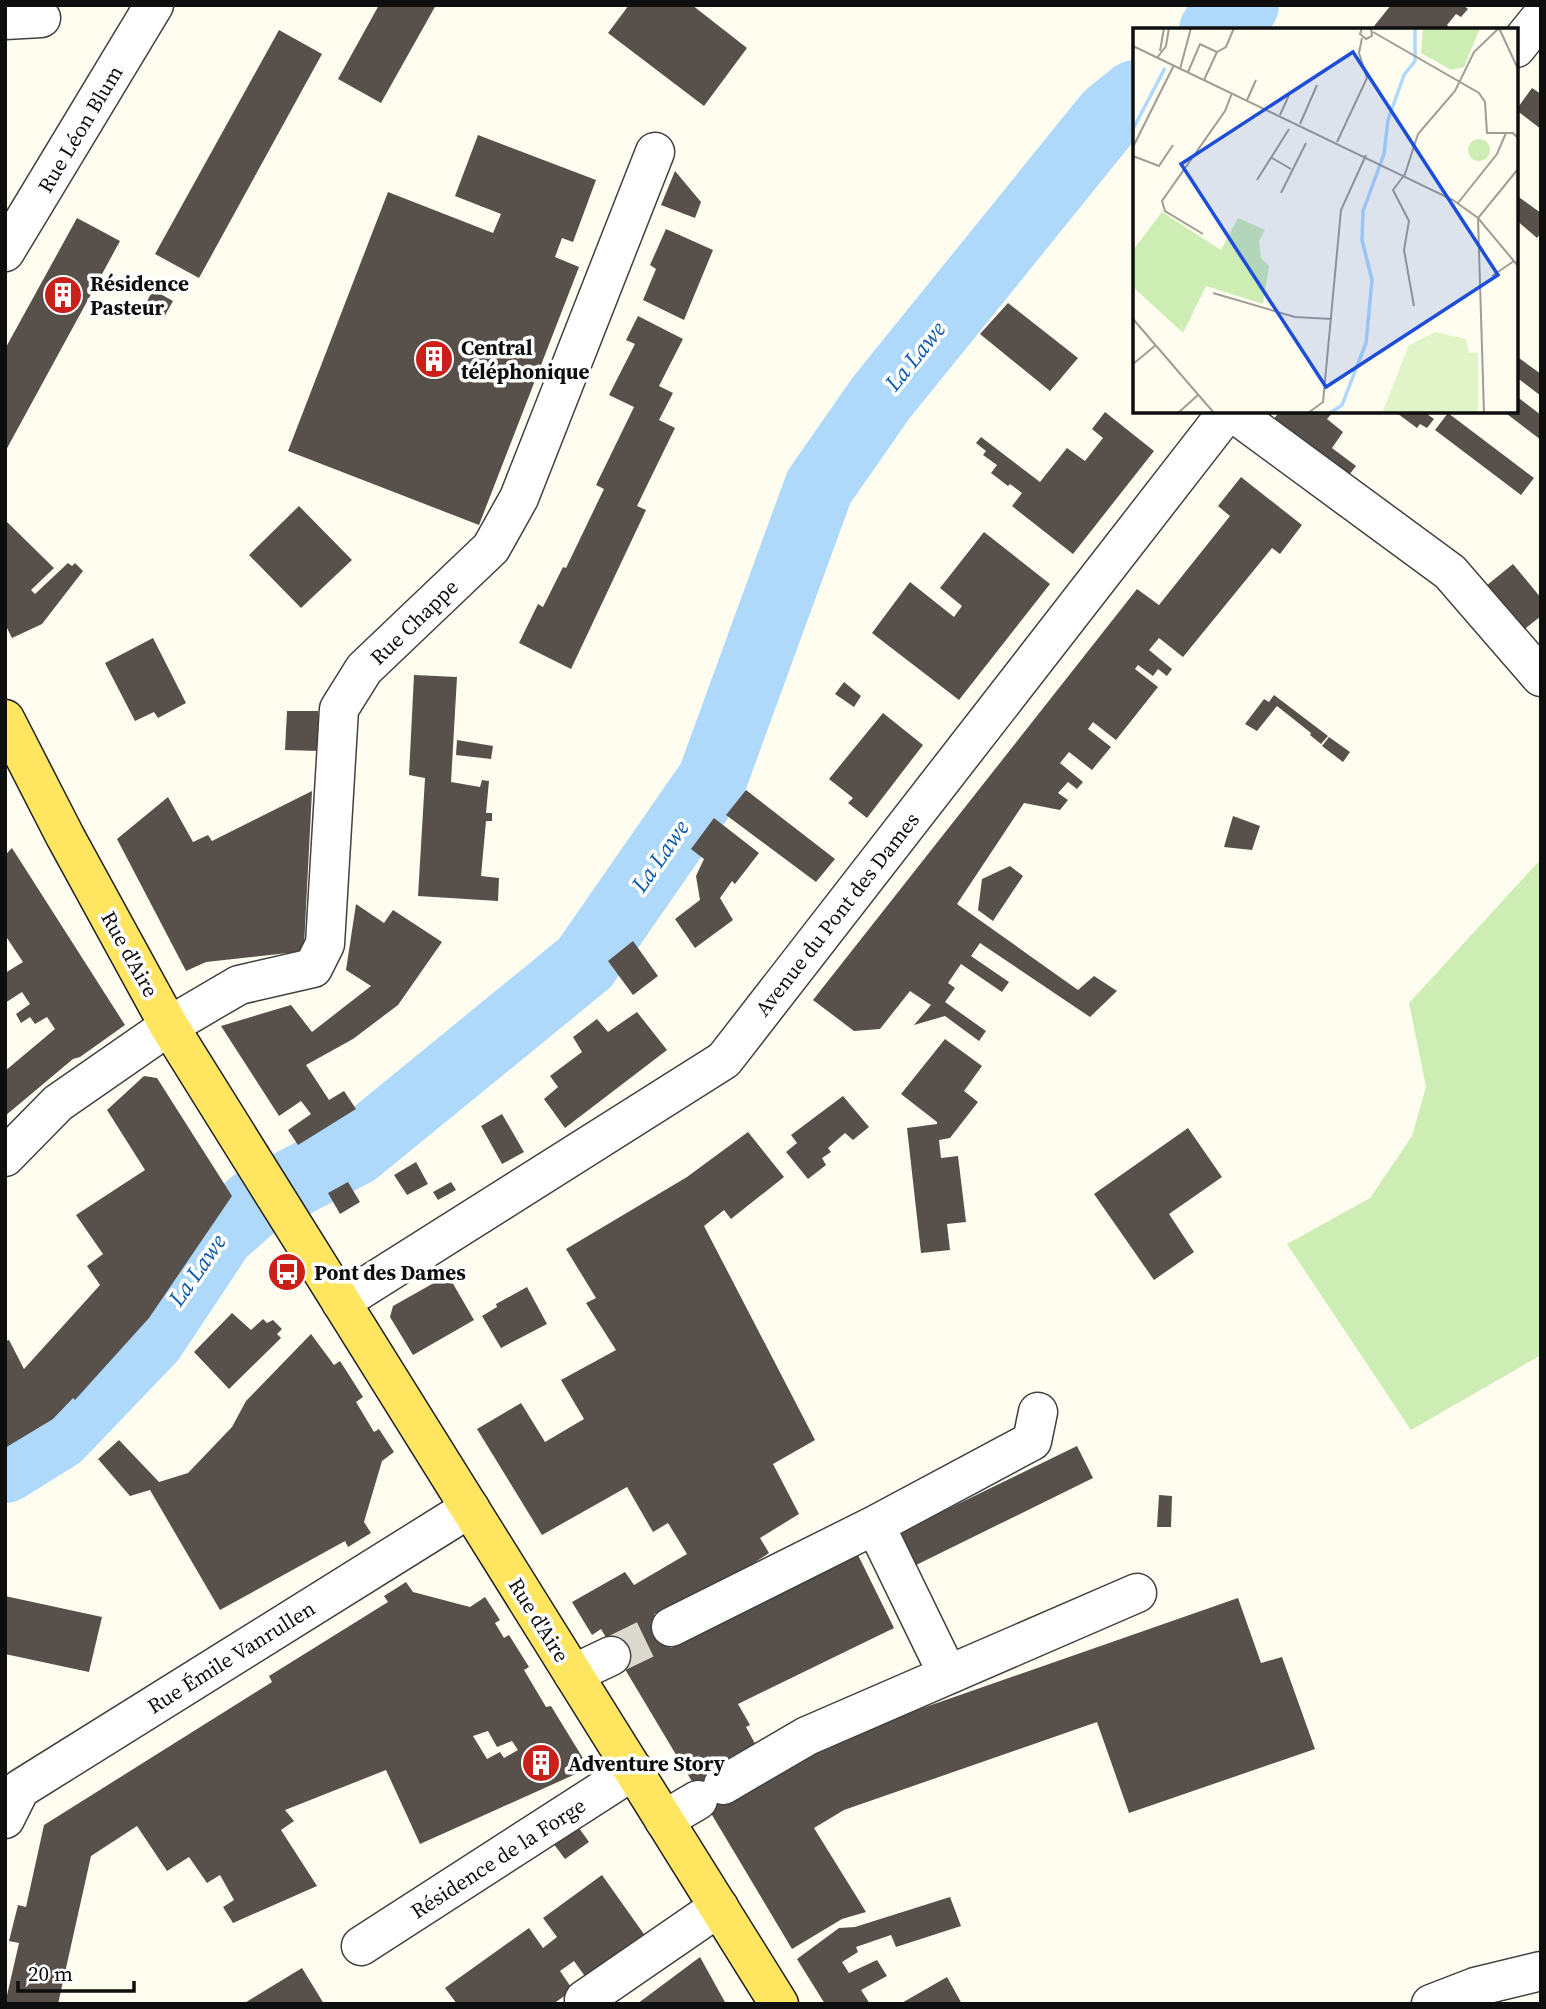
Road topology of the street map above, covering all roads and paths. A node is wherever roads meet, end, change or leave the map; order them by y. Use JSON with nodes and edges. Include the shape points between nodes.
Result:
{"nodes":[{"id":1,"x":154,"y":5,"type":"edge"},
{"id":2,"x":1541,"y":17,"type":"edge"},
{"id":3,"x":1518,"y":46,"type":"edge"},
{"id":4,"x":654,"y":152,"type":"dead end"},
{"id":5,"x":5,"y":252,"type":"edge"},
{"id":6,"x":1228,"y":413,"type":"edge"},
{"id":7,"x":1233,"y":413,"type":"edge"},
{"id":8,"x":1541,"y":677,"type":"edge"},
{"id":9,"x":5,"y":719,"type":"edge"},
{"id":10,"x":169,"y":1026,"type":"junction"},
{"id":11,"x":5,"y":1157,"type":"edge"},
{"id":12,"x":341,"y":1302,"type":"junction"},
{"id":13,"x":1038,"y":1412,"type":"dead end"},
{"id":14,"x":470,"y":1508,"type":"junction"},
{"id":15,"x":875,"y":1525,"type":"junction"},
{"id":16,"x":1138,"y":1593,"type":"dead end"},
{"id":17,"x":671,"y":1627,"type":"tunnel mouth"},
{"id":18,"x":611,"y":1656,"type":"tunnel mouth"},
{"id":19,"x":573,"y":1674,"type":"junction"},
{"id":20,"x":948,"y":1675,"type":"junction"},
{"id":21,"x":634,"y":1770,"type":"junction"},
{"id":22,"x":5,"y":1819,"type":"edge"},
{"id":23,"x":664,"y":1820,"type":"junction"},
{"id":24,"x":719,"y":1907,"type":"junction"},
{"id":25,"x":361,"y":1946,"type":"dead end"},
{"id":26,"x":1541,"y":1971,"type":"edge"},
{"id":27,"x":584,"y":2000,"type":"dead end"},
{"id":28,"x":779,"y":2004,"type":"edge"},
{"id":29,"x":1431,"y":2004,"type":"edge"}],
"edges":[{"from":1,"to":5,"type":"street","name":"Rue Léon Blum"},
{"from":2,"to":3,"type":"street"},
{"from":4,"to":10,"type":"street","name":"Rue Chappe","via":[[519,498],[491,548],[364,669],[339,709],[325,944],[313,968],[239,985]]},
{"from":6,"to":12,"type":"street","name":"Avenue du Pont des Dames","via":[[723,1060]]},
{"from":7,"to":8,"type":"street","via":[[1450,572]]},
{"from":9,"to":10,"type":"main road","name":"Rue d'Aire"},
{"from":10,"to":11,"type":"street","via":[[58,1103]]},
{"from":10,"to":12,"type":"main road","name":"Rue d'Aire"},
{"from":12,"to":14,"type":"main road","name":"Rue d'Aire"},
{"from":13,"to":15,"type":"street","via":[[1032,1441]]},
{"from":14,"to":19,"type":"main road","name":"Rue d'Aire"},
{"from":14,"to":22,"type":"street","name":"Rue Émile Vanrullen","via":[[20,1789]]},
{"from":15,"to":17,"type":"street"},
{"from":15,"to":20,"type":"street"},
{"from":16,"to":20,"type":"street"},
{"from":18,"to":19,"type":"street"},
{"from":19,"to":21,"type":"main road","name":"Rue d'Aire"},
{"from":20,"to":23,"type":"street","via":[[807,1736]]},
{"from":21,"to":23,"type":"main road","name":"Rue d'Aire"},
{"from":21,"to":25,"type":"street","name":"Résidence de la Forge"},
{"from":23,"to":24,"type":"main road","name":"Rue d'Aire"},
{"from":24,"to":27,"type":"street"},
{"from":24,"to":28,"type":"main road","name":"Rue d'Aire"},
{"from":26,"to":29,"type":"street","via":[[1475,1987]]}]}
